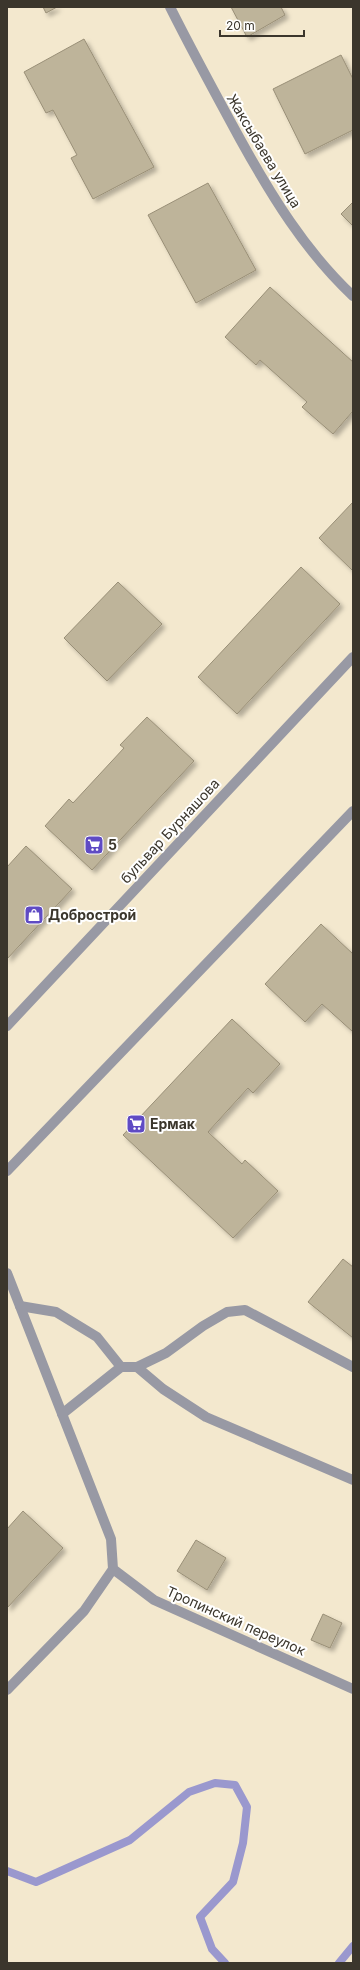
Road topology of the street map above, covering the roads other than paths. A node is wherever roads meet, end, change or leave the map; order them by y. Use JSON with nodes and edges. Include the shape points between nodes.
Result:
{"nodes":[{"id":1,"x":170,"y":7,"type":"edge"},
{"id":2,"x":353,"y":296,"type":"edge"},
{"id":3,"x":353,"y":656,"type":"edge"},
{"id":4,"x":353,"y":811,"type":"edge"},
{"id":5,"x":7,"y":1026,"type":"edge"},
{"id":6,"x":7,"y":1171,"type":"edge"},
{"id":7,"x":7,"y":1274,"type":"edge"},
{"id":8,"x":20,"y":1306,"type":"junction"},
{"id":9,"x":121,"y":1367,"type":"junction"},
{"id":10,"x":137,"y":1367,"type":"junction"},
{"id":11,"x":353,"y":1367,"type":"edge"},
{"id":12,"x":62,"y":1414,"type":"junction"},
{"id":13,"x":353,"y":1480,"type":"edge"},
{"id":14,"x":112,"y":1569,"type":"junction"},
{"id":15,"x":353,"y":1689,"type":"edge"},
{"id":16,"x":7,"y":1690,"type":"edge"}],
"edges":[{"from":1,"to":2,"type":"street","name":"Жаксыбаева улица","via":[[252,162],[292,226],[330,274]]},
{"from":3,"to":5,"type":"street","name":"бульвар Бурнашова"},
{"from":4,"to":6,"type":"street"},
{"from":7,"to":8,"type":"street"},
{"from":8,"to":9,"type":"street","via":[[56,1312],[97,1337]]},
{"from":8,"to":12,"type":"street"},
{"from":9,"to":10,"type":"street"},
{"from":9,"to":12,"type":"street"},
{"from":10,"to":11,"type":"street","via":[[166,1353],[227,1312],[245,1310]]},
{"from":10,"to":13,"type":"street","via":[[163,1389],[206,1417]]},
{"from":12,"to":14,"type":"street","via":[[111,1539]]},
{"from":14,"to":15,"type":"street","name":"Тропинский переулок","via":[[154,1600]]},
{"from":14,"to":16,"type":"street","via":[[84,1612]]}]}
